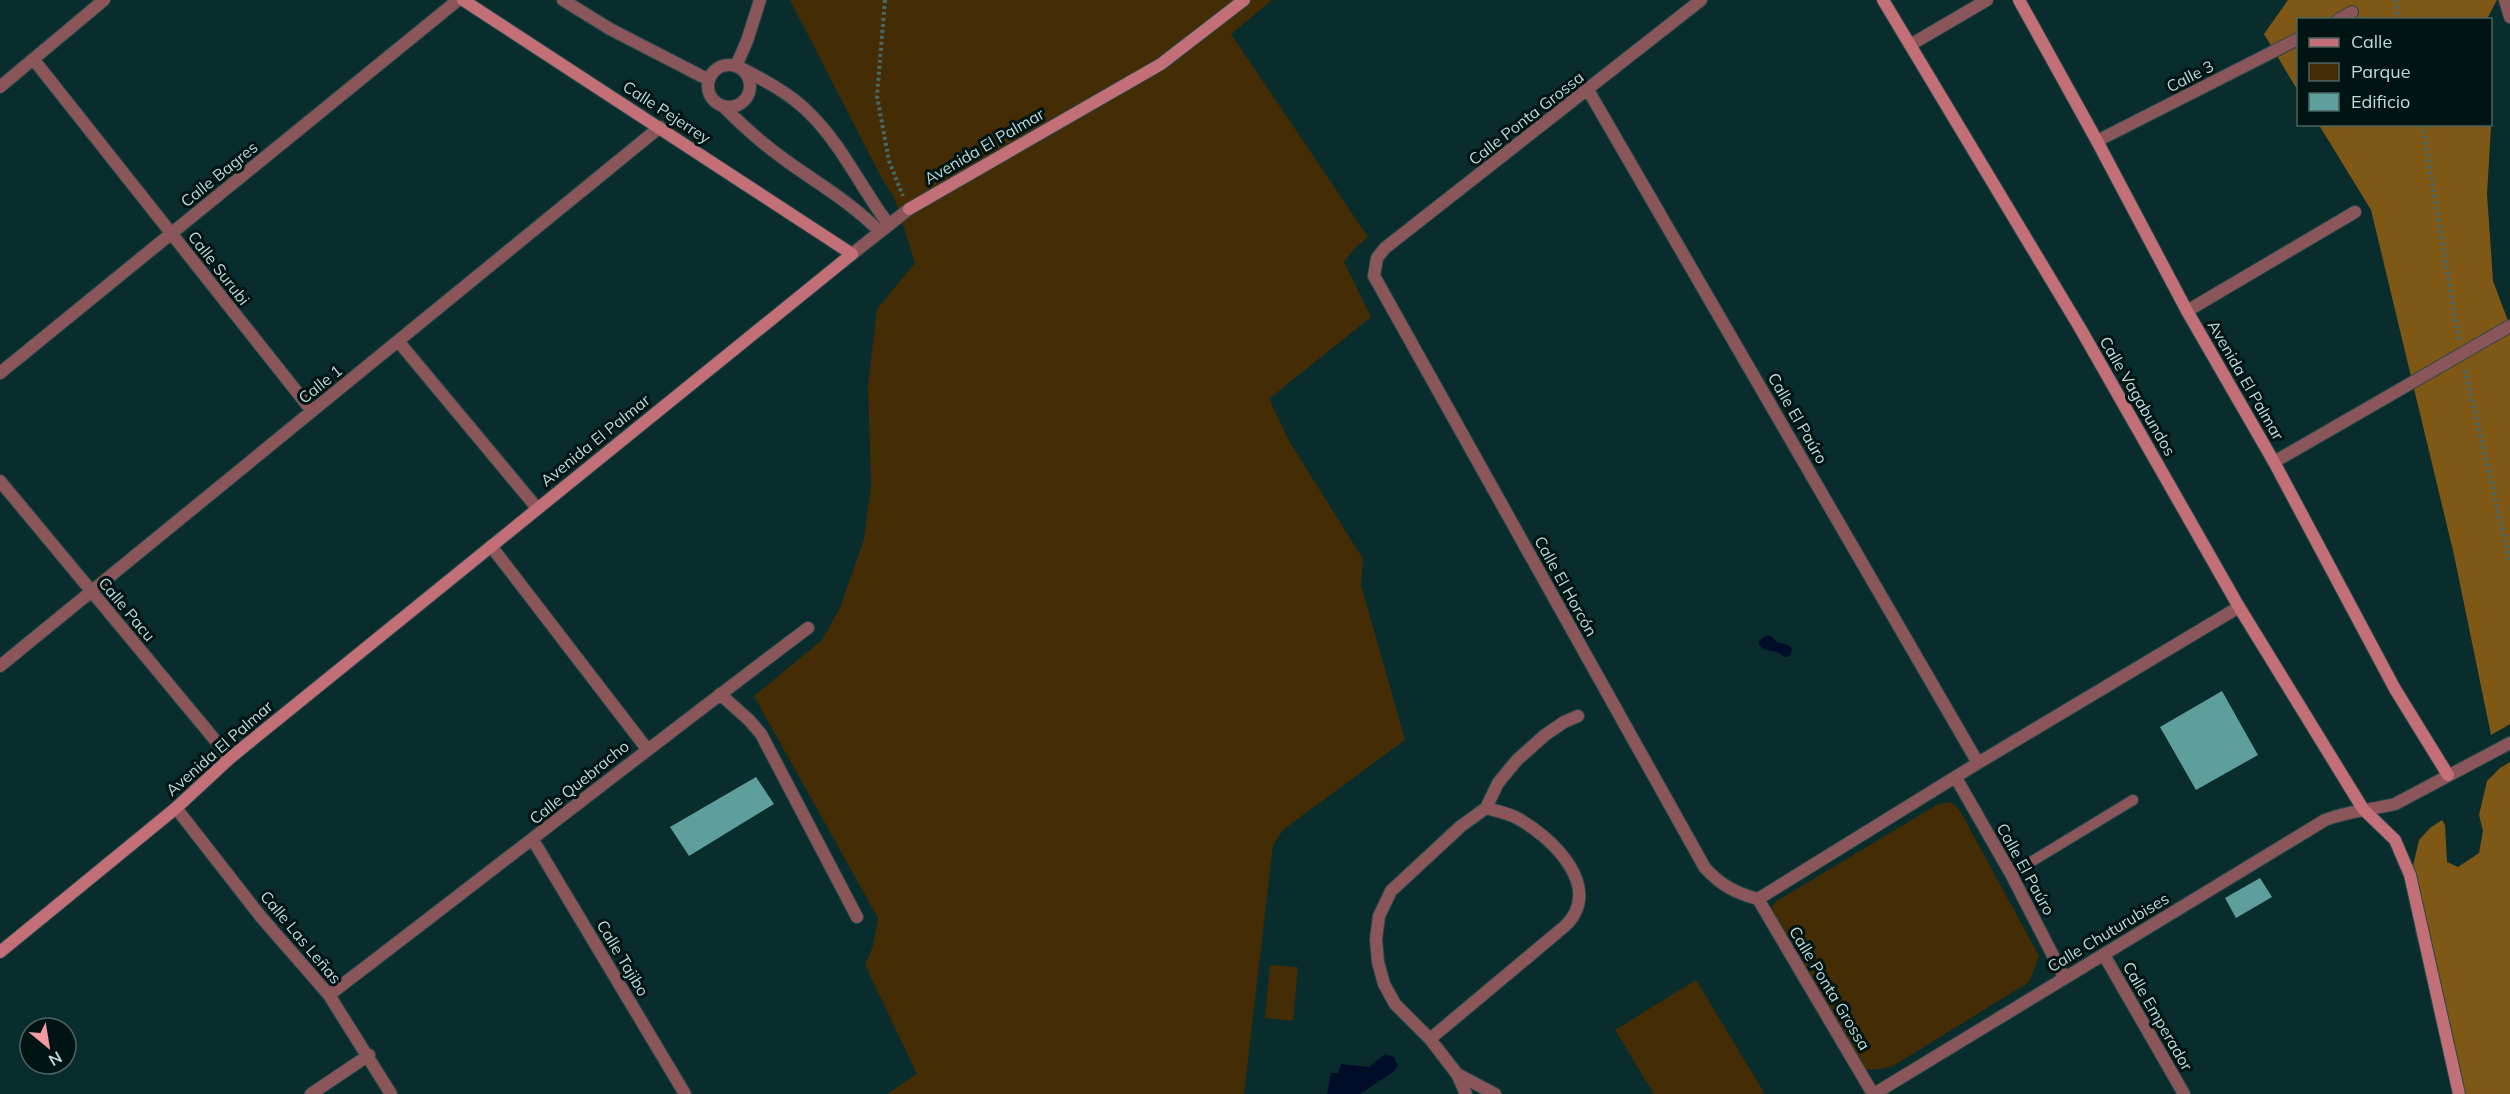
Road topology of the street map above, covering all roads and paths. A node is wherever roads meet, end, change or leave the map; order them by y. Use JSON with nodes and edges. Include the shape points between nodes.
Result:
{"nodes":[{"id":1,"x":104,"y":0,"type":"edge"},
{"id":2,"x":458,"y":0,"type":"edge"},
{"id":3,"x":463,"y":0,"type":"edge"},
{"id":4,"x":563,"y":0,"type":"edge"},
{"id":5,"x":760,"y":0,"type":"edge"},
{"id":6,"x":885,"y":0,"type":"edge"},
{"id":7,"x":1244,"y":0,"type":"edge"},
{"id":8,"x":1701,"y":0,"type":"edge"},
{"id":9,"x":1883,"y":0,"type":"edge"},
{"id":10,"x":1987,"y":0,"type":"edge"},
{"id":11,"x":2019,"y":0,"type":"edge"},
{"id":12,"x":2395,"y":0,"type":"edge"},
{"id":13,"x":2505,"y":0,"type":"edge"},
{"id":14,"x":2352,"y":12,"type":"dead end"},
{"id":15,"x":2510,"y":17,"type":"edge"},
{"id":16,"x":2342,"y":18,"type":"edge"},
{"id":17,"x":2399,"y":18,"type":"edge"},
{"id":18,"x":2297,"y":40,"type":"edge"},
{"id":19,"x":1910,"y":45,"type":"junction"},
{"id":20,"x":34,"y":60,"type":"junction"},
{"id":21,"x":739,"y":68,"type":"junction"},
{"id":22,"x":709,"y":80,"type":"junction"},
{"id":23,"x":2,"y":81,"type":"edge"},
{"id":24,"x":1588,"y":90,"type":"junction"},
{"id":25,"x":725,"y":108,"type":"junction"},
{"id":26,"x":660,"y":127,"type":"junction"},
{"id":27,"x":2097,"y":141,"type":"junction"},
{"id":28,"x":909,"y":209,"type":"junction"},
{"id":29,"x":2355,"y":212,"type":"dead end"},
{"id":30,"x":884,"y":228,"type":"junction"},
{"id":31,"x":171,"y":234,"type":"junction"},
{"id":32,"x":852,"y":254,"type":"junction"},
{"id":33,"x":1375,"y":264,"type":"joint"},
{"id":34,"x":2187,"y":311,"type":"junction"},
{"id":35,"x":2510,"y":326,"type":"edge"},
{"id":36,"x":398,"y":341,"type":"junction"},
{"id":37,"x":0,"y":373,"type":"edge"},
{"id":38,"x":312,"y":411,"type":"junction"},
{"id":39,"x":2274,"y":462,"type":"junction"},
{"id":40,"x":0,"y":481,"type":"edge"},
{"id":41,"x":537,"y":508,"type":"junction"},
{"id":42,"x":491,"y":546,"type":"junction"},
{"id":43,"x":91,"y":592,"type":"junction"},
{"id":44,"x":2239,"y":607,"type":"junction"},
{"id":45,"x":808,"y":628,"type":"dead end"},
{"id":46,"x":0,"y":666,"type":"edge"},
{"id":47,"x":720,"y":694,"type":"junction"},
{"id":48,"x":1578,"y":716,"type":"dead end"},
{"id":49,"x":2510,"y":743,"type":"edge"},
{"id":50,"x":646,"y":749,"type":"junction"},
{"id":51,"x":230,"y":758,"type":"junction"},
{"id":52,"x":1978,"y":763,"type":"junction"},
{"id":53,"x":2448,"y":775,"type":"junction"},
{"id":54,"x":1956,"y":778,"type":"junction"},
{"id":55,"x":2133,"y":800,"type":"dead end"},
{"id":56,"x":1486,"y":807,"type":"junction"},
{"id":57,"x":176,"y":808,"type":"junction"},
{"id":58,"x":2362,"y":808,"type":"junction"},
{"id":59,"x":533,"y":840,"type":"junction"},
{"id":60,"x":2011,"y":874,"type":"junction"},
{"id":61,"x":1758,"y":899,"type":"junction"},
{"id":62,"x":857,"y":917,"type":"dead end"},
{"id":63,"x":0,"y":952,"type":"edge"},
{"id":64,"x":2104,"y":955,"type":"junction"},
{"id":65,"x":2064,"y":977,"type":"junction"},
{"id":66,"x":329,"y":995,"type":"junction"},
{"id":67,"x":1430,"y":1039,"type":"junction"},
{"id":68,"x":369,"y":1055,"type":"junction"},
{"id":69,"x":1457,"y":1074,"type":"junction"},
{"id":70,"x":1494,"y":1093,"type":"edge"},
{"id":71,"x":310,"y":1094,"type":"edge"},
{"id":72,"x":391,"y":1094,"type":"edge"},
{"id":73,"x":685,"y":1094,"type":"edge"},
{"id":74,"x":1467,"y":1094,"type":"edge"},
{"id":75,"x":1874,"y":1094,"type":"edge"},
{"id":76,"x":2184,"y":1094,"type":"edge"},
{"id":77,"x":2459,"y":1094,"type":"edge"}],
"edges":[{"from":1,"to":20,"type":"street"},
{"from":2,"to":31,"type":"street","name":"Calle Bagres"},
{"from":3,"to":26,"type":"street","name":"Calle Pejerrey"},
{"from":4,"to":22,"type":"street"},
{"from":5,"to":21,"type":"street"},
{"from":6,"to":28,"type":"path","via":[[877,96],[889,161]]},
{"from":7,"to":28,"type":"street","name":"Avenida El Palmar","via":[[1161,64]]},
{"from":8,"to":24,"type":"street","name":"Calle Ponta Grossa"},
{"from":9,"to":19,"type":"street","name":"Calle Vagabundos"},
{"from":10,"to":19,"type":"street"},
{"from":11,"to":27,"type":"street","name":"Avenida El Palmar"},
{"from":12,"to":17,"type":"path"},
{"from":13,"to":15,"type":"street"},
{"from":14,"to":16,"type":"street"},
{"from":18,"to":27,"type":"street","name":"Calle 3"},
{"from":19,"to":44,"type":"street","name":"Calle Vagabundos","via":[[2080,328]]},
{"from":20,"to":23,"type":"street"},
{"from":20,"to":31,"type":"street","name":"Calle Surubi"},
{"from":21,"to":22,"type":"street","via":[[719,67]]},
{"from":21,"to":25,"type":"street","via":[[748,76],[750,92],[741,104]]},
{"from":21,"to":30,"type":"street","via":[[781,89],[806,109],[830,137]]},
{"from":22,"to":25,"type":"street","via":[[707,87],[713,100]]},
{"from":24,"to":33,"type":"street","name":"Calle Ponta Grossa","via":[[1385,248]]},
{"from":24,"to":52,"type":"street","name":"Calle El Paúro"},
{"from":25,"to":30,"type":"street","via":[[787,161]]},
{"from":26,"to":32,"type":"street","name":"Calle Pejerrey"},
{"from":26,"to":36,"type":"street","name":"Calle 1"},
{"from":27,"to":34,"type":"street","name":"Avenida El Palmar"},
{"from":28,"to":30,"type":"street","name":"Avenida El Palmar"},
{"from":29,"to":34,"type":"street"},
{"from":30,"to":32,"type":"street","name":"Avenida El Palmar"},
{"from":31,"to":37,"type":"street","name":"Calle Bagres"},
{"from":31,"to":38,"type":"street","name":"Calle Surubi"},
{"from":32,"to":41,"type":"street","name":"Avenida El Palmar"},
{"from":33,"to":61,"type":"street","name":"Calle El Horcón","via":[[1376,282],[1705,868],[1735,893]]},
{"from":34,"to":39,"type":"street","name":"Avenida El Palmar"},
{"from":35,"to":39,"type":"street"},
{"from":36,"to":38,"type":"street","name":"Calle 1"},
{"from":36,"to":41,"type":"street"},
{"from":38,"to":43,"type":"street","name":"Calle 1"},
{"from":39,"to":53,"type":"street","name":"Avenida El Palmar","via":[[2396,689]]},
{"from":40,"to":43,"type":"street","name":"Calle Pacu"},
{"from":41,"to":42,"type":"street","name":"Avenida El Palmar"},
{"from":42,"to":50,"type":"street","name":"Calle Quebracho"},
{"from":42,"to":51,"type":"street","name":"Avenida El Palmar"},
{"from":43,"to":46,"type":"street","name":"Calle 1"},
{"from":43,"to":51,"type":"street","name":"Calle Pacu"},
{"from":44,"to":52,"type":"street"},
{"from":44,"to":58,"type":"street","name":"Calle Vagabundos"},
{"from":45,"to":47,"type":"street"},
{"from":47,"to":50,"type":"street"},
{"from":47,"to":62,"type":"street","via":[[761,734]]},
{"from":48,"to":56,"type":"street","via":[[1554,728],[1517,760],[1498,783]]},
{"from":49,"to":53,"type":"street","name":"Calle Chuturubises"},
{"from":50,"to":59,"type":"street","name":"Calle Quebracho"},
{"from":51,"to":57,"type":"street","name":"Avenida El Palmar"},
{"from":52,"to":54,"type":"street"},
{"from":53,"to":58,"type":"street","name":"Calle Chuturubises","via":[[2395,804]]},
{"from":54,"to":60,"type":"street","name":"Calle El Paúro"},
{"from":54,"to":61,"type":"street"},
{"from":55,"to":60,"type":"lane"},
{"from":56,"to":67,"type":"street","via":[[1391,891],[1379,916],[1377,962],[1384,984],[1395,1004]]},
{"from":56,"to":67,"type":"street","via":[[1516,818],[1549,841],[1578,880],[1580,905],[1565,926]]},
{"from":57,"to":63,"type":"street","name":"Avenida El Palmar"},
{"from":57,"to":66,"type":"street","name":"Calle Las Leñas","via":[[261,917]]},
{"from":58,"to":64,"type":"street","name":"Calle Chuturubises","via":[[2325,820]]},
{"from":58,"to":77,"type":"street","name":"Calle Vagabundos","via":[[2395,840],[2410,875]]},
{"from":59,"to":66,"type":"street","name":"Calle Quebracho"},
{"from":59,"to":73,"type":"street","name":"Calle Tajibo"},
{"from":60,"to":65,"type":"street","name":"Calle El Paúro"},
{"from":61,"to":75,"type":"street","name":"Calle Ponta Grossa"},
{"from":64,"to":65,"type":"street","name":"Calle Chuturubises"},
{"from":64,"to":76,"type":"street","name":"Calle Emperador"},
{"from":65,"to":75,"type":"street","name":"Calle Chuturubises"},
{"from":66,"to":68,"type":"street","name":"Calle Las Leñas"},
{"from":67,"to":69,"type":"street"},
{"from":68,"to":71,"type":"street"},
{"from":68,"to":72,"type":"street","name":"Calle Las Leñas"},
{"from":69,"to":70,"type":"street"},
{"from":69,"to":74,"type":"street"}]}
